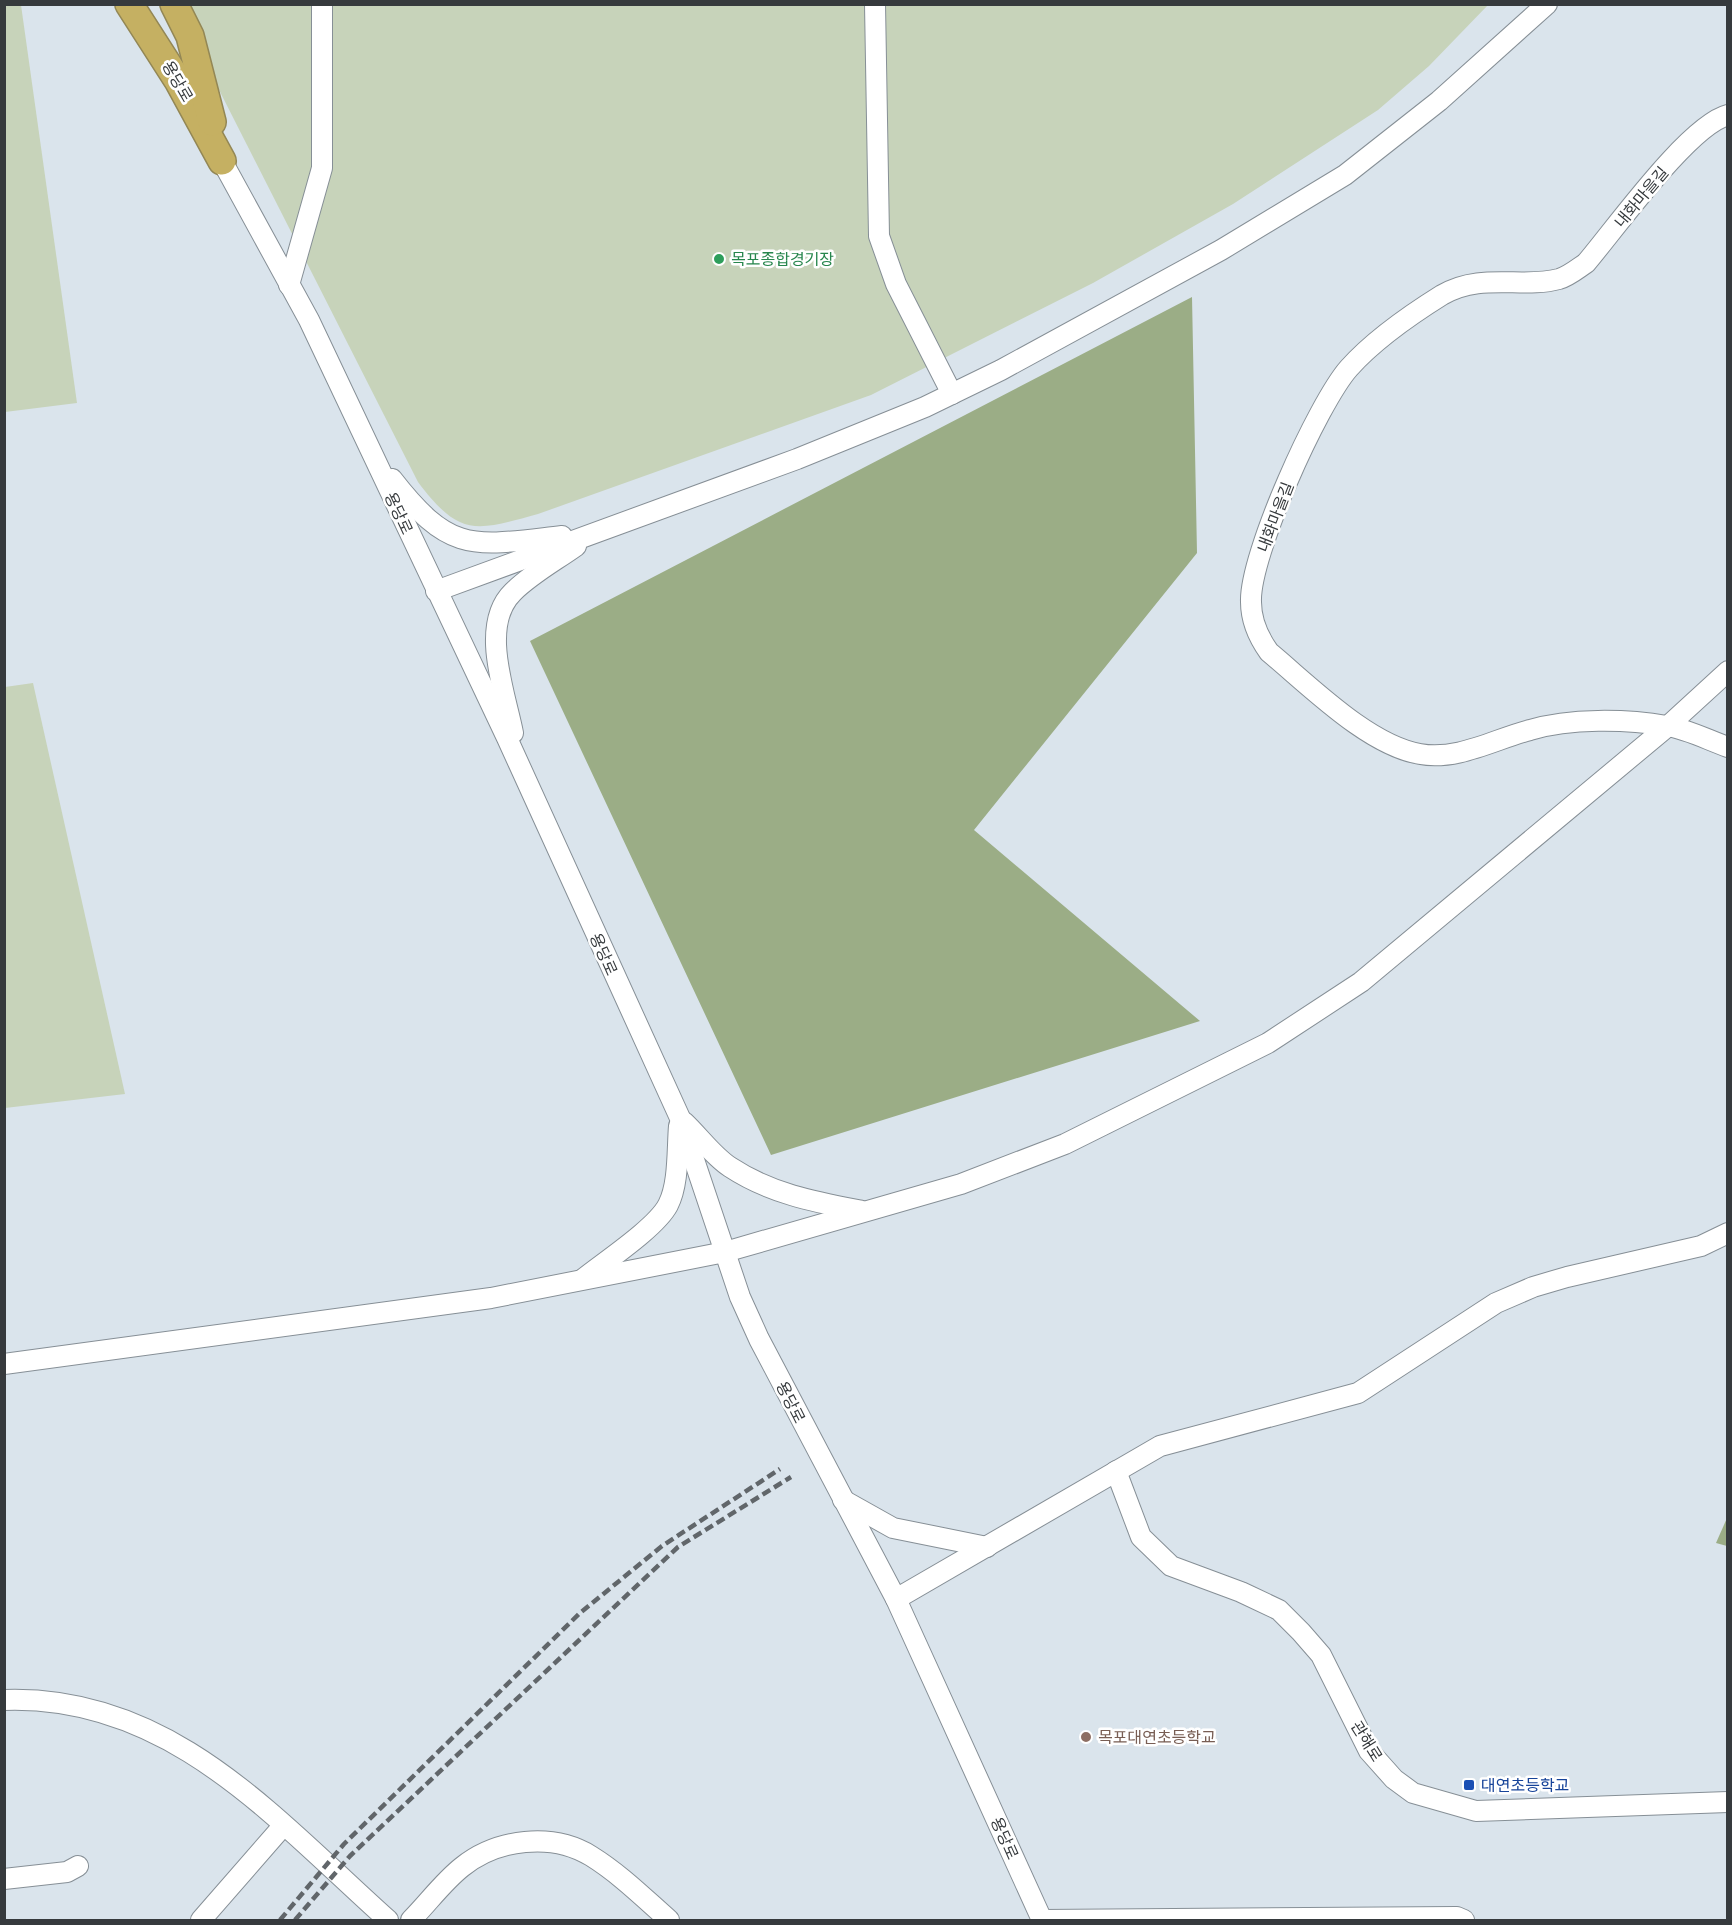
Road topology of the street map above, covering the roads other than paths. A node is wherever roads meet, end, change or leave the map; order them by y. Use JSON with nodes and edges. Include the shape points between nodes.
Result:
{"nodes":[{"id":1,"x":129,"y":4,"type":"edge"},
{"id":2,"x":174,"y":4,"type":"edge"},
{"id":3,"x":322,"y":4,"type":"edge"},
{"id":4,"x":875,"y":4,"type":"edge"},
{"id":5,"x":1547,"y":4,"type":"edge"},
{"id":6,"x":1728,"y":115,"type":"edge"},
{"id":7,"x":222,"y":161,"type":"junction"},
{"id":8,"x":290,"y":285,"type":"junction"},
{"id":9,"x":952,"y":394,"type":"junction"},
{"id":10,"x":371,"y":452,"type":"junction"},
{"id":11,"x":595,"y":532,"type":"junction"},
{"id":12,"x":436,"y":591,"type":"junction"},
{"id":13,"x":1728,"y":672,"type":"edge"},
{"id":14,"x":1668,"y":726,"type":"junction"},
{"id":15,"x":1728,"y":747,"type":"edge"},
{"id":16,"x":518,"y":762,"type":"junction"},
{"id":17,"x":680,"y":1118,"type":"junction"},
{"id":18,"x":867,"y":1212,"type":"junction"},
{"id":19,"x":1728,"y":1233,"type":"edge"},
{"id":20,"x":725,"y":1252,"type":"junction"},
{"id":21,"x":581,"y":1281,"type":"junction"},
{"id":22,"x":4,"y":1364,"type":"edge"},
{"id":23,"x":1116,"y":1471,"type":"junction"},
{"id":24,"x":842,"y":1499,"type":"junction"},
{"id":25,"x":987,"y":1547,"type":"junction"},
{"id":26,"x":896,"y":1599,"type":"junction"},
{"id":27,"x":4,"y":1700,"type":"edge"},
{"id":28,"x":1728,"y":1802,"type":"edge"},
{"id":29,"x":283,"y":1826,"type":"junction"},
{"id":30,"x":78,"y":1866,"type":"dead end"},
{"id":31,"x":4,"y":1879,"type":"edge"},
{"id":32,"x":201,"y":1920,"type":"edge"},
{"id":33,"x":388,"y":1920,"type":"edge"},
{"id":34,"x":411,"y":1920,"type":"edge"},
{"id":35,"x":669,"y":1920,"type":"edge"},
{"id":36,"x":1042,"y":1920,"type":"edge"},
{"id":37,"x":1282,"y":1920,"type":"edge"},
{"id":38,"x":1464,"y":1920,"type":"edge"}],
"edges":[{"from":1,"to":7,"type":"highway","name":"용당로","via":[[179,82]]},
{"from":2,"to":7,"type":"highway","via":[[190,36]]},
{"from":3,"to":8,"type":"street","via":[[322,168]]},
{"from":4,"to":9,"type":"street","via":[[879,236],[896,284]]},
{"from":5,"to":9,"type":"street","via":[[1439,102],[1345,175],[1149,290]]},
{"from":6,"to":14,"type":"street","name":"내화마을길","via":[[1710,123],[1688,141],[1586,263],[1569,275],[1545,281],[1485,283],[1444,294],[1379,341],[1349,369],[1335,388],[1287,483],[1252,585],[1255,624],[1269,652],[1354,723],[1401,749],[1420,755],[1460,753],[1532,729],[1584,721]]},
{"from":7,"to":8,"type":"street","name":"용당로"},
{"from":8,"to":10,"type":"street","name":"용당로"},
{"from":9,"to":11,"type":"street","via":[[797,459]]},
{"from":10,"to":11,"type":"street","via":[[426,519],[446,533],[499,543]]},
{"from":10,"to":12,"type":"street","name":"용당로"},
{"from":11,"to":12,"type":"street"},
{"from":11,"to":16,"type":"street","via":[[512,593],[496,621],[495,642]]},
{"from":12,"to":16,"type":"street","name":"용당로"},
{"from":13,"to":14,"type":"street"},
{"from":14,"to":15,"type":"street","name":"내화마을길"},
{"from":14,"to":18,"type":"street","via":[[1361,982],[1269,1043],[1065,1144],[961,1184]]},
{"from":16,"to":17,"type":"street","name":"용당로"},
{"from":17,"to":18,"type":"street","via":[[729,1166],[762,1185],[798,1199]]},
{"from":17,"to":20,"type":"street","name":"용당로"},
{"from":17,"to":21,"type":"street","via":[[668,1205],[653,1223]]},
{"from":18,"to":20,"type":"street"},
{"from":19,"to":23,"type":"street","via":[[1701,1246],[1533,1287],[1496,1303],[1358,1393],[1178,1440],[1147,1452]]},
{"from":20,"to":21,"type":"street"},
{"from":20,"to":24,"type":"street","name":"용당로","via":[[759,1339]]},
{"from":21,"to":22,"type":"street","via":[[491,1298]]},
{"from":23,"to":25,"type":"street"},
{"from":23,"to":28,"type":"street","name":"관해로","via":[[1141,1537],[1171,1566],[1279,1610],[1301,1632],[1321,1654],[1369,1751],[1413,1793],[1476,1811]]},
{"from":24,"to":25,"type":"street","via":[[893,1528]]},
{"from":24,"to":26,"type":"street","name":"용당로"},
{"from":25,"to":26,"type":"street"},
{"from":26,"to":36,"type":"street","name":"용당로"},
{"from":27,"to":29,"type":"street","via":[[56,1702],[101,1711],[143,1726],[212,1765]]},
{"from":29,"to":32,"type":"street"},
{"from":29,"to":33,"type":"street"},
{"from":30,"to":31,"type":"street","via":[[67,1872]]},
{"from":34,"to":35,"type":"street","via":[[462,1867],[491,1849],[514,1842],[566,1845],[590,1856]]},
{"from":36,"to":37,"type":"street"},
{"from":37,"to":38,"type":"street"}]}
